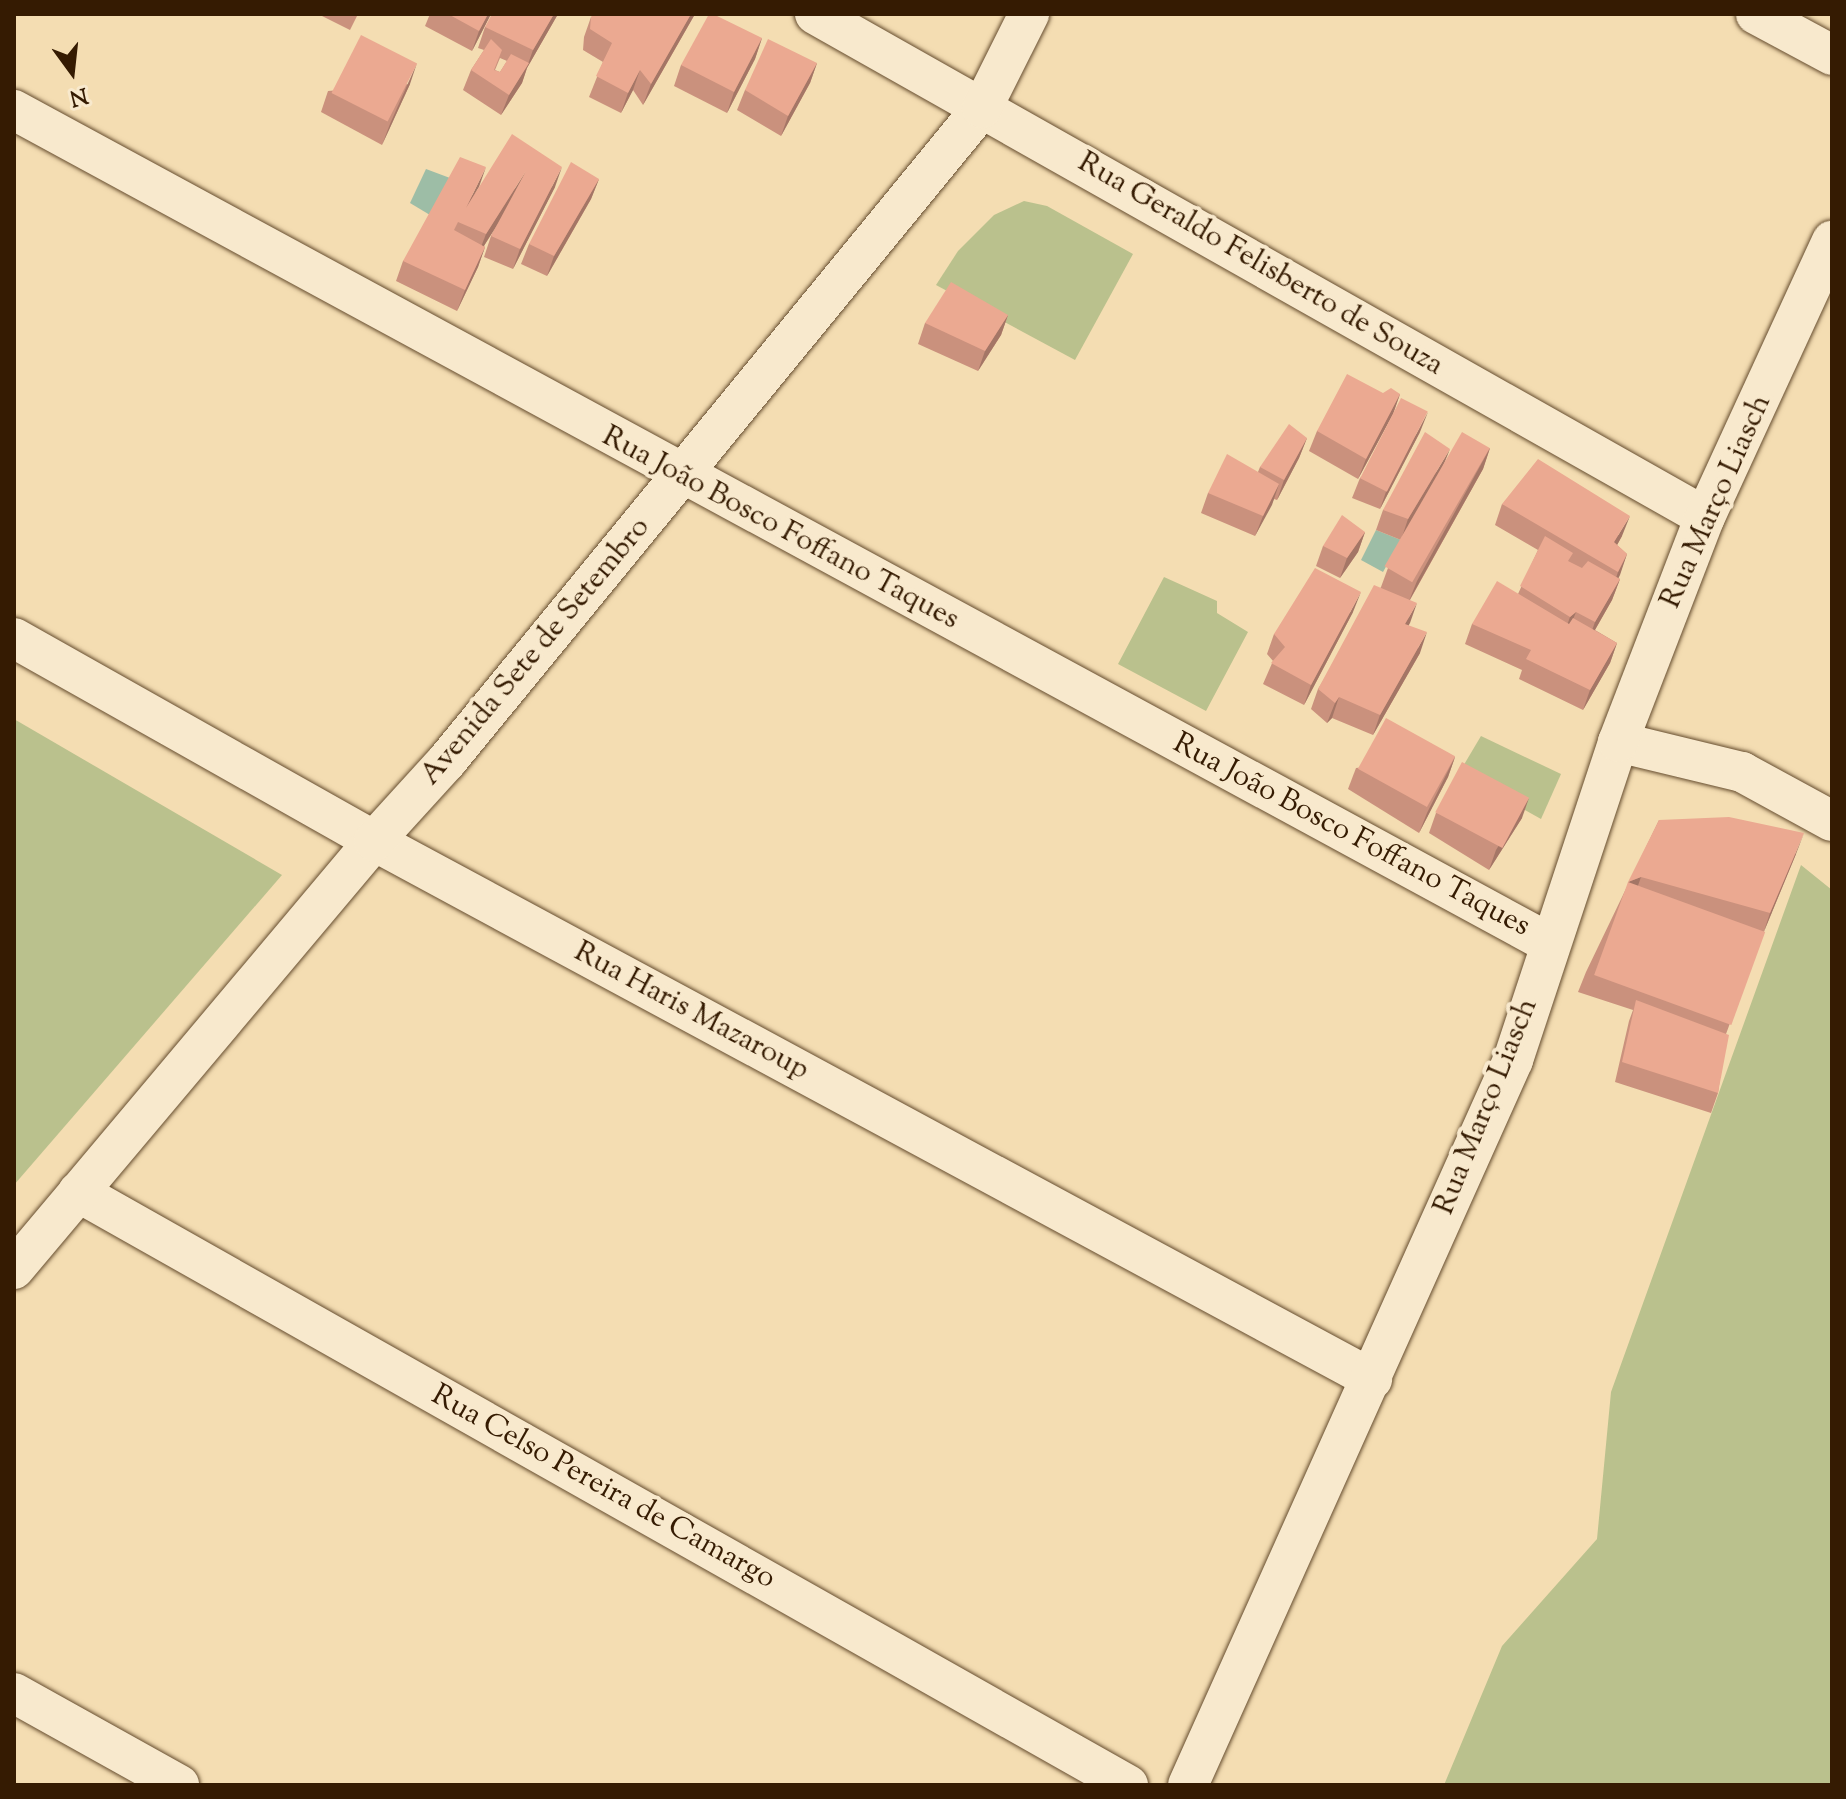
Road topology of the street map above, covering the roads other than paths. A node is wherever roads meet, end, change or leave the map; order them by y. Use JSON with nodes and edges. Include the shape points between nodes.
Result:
{"nodes":[{"id":1,"x":815,"y":14,"type":"edge"},
{"id":2,"x":1029,"y":14,"type":"edge"},
{"id":3,"x":1756,"y":14,"type":"edge"},
{"id":4,"x":1832,"y":55,"type":"edge"},
{"id":5,"x":982,"y":108,"type":"junction"},
{"id":6,"x":14,"y":110,"type":"edge"},
{"id":7,"x":1832,"y":241,"type":"edge"},
{"id":8,"x":681,"y":477,"type":"junction"},
{"id":9,"x":1705,"y":517,"type":"junction"},
{"id":10,"x":14,"y":638,"type":"edge"},
{"id":11,"x":1618,"y":742,"type":"junction"},
{"id":12,"x":1832,"y":821,"type":"edge"},
{"id":13,"x":374,"y":841,"type":"junction"},
{"id":14,"x":1549,"y":943,"type":"junction"},
{"id":15,"x":78,"y":1192,"type":"junction"},
{"id":16,"x":14,"y":1269,"type":"edge"},
{"id":17,"x":1372,"y":1379,"type":"junction"},
{"id":18,"x":14,"y":1693,"type":"edge"},
{"id":19,"x":179,"y":1785,"type":"edge"},
{"id":20,"x":1128,"y":1785,"type":"edge"},
{"id":21,"x":1188,"y":1785,"type":"edge"}],
"edges":[{"from":1,"to":5,"type":"street","name":"Rua Geraldo Felisberto de Souza"},
{"from":2,"to":5,"type":"street","name":"Avenida Sete de Setembro"},
{"from":3,"to":4,"type":"street"},
{"from":5,"to":8,"type":"street","name":"Avenida Sete de Setembro"},
{"from":5,"to":9,"type":"street","name":"Rua Geraldo Felisberto de Souza"},
{"from":6,"to":8,"type":"street","name":"Rua João Bosco Foffano Taques"},
{"from":7,"to":9,"type":"street","name":"Rua Março Liasch"},
{"from":8,"to":13,"type":"street","name":"Avenida Sete de Setembro","via":[[446,762]]},
{"from":8,"to":14,"type":"street","name":"Rua João Bosco Foffano Taques"},
{"from":9,"to":11,"type":"street","name":"Rua Março Liasch"},
{"from":10,"to":13,"type":"street","name":"Rua Haris Mazaroup"},
{"from":11,"to":12,"type":"street","via":[[1742,772]]},
{"from":11,"to":14,"type":"street","name":"Rua Março Liasch"},
{"from":13,"to":15,"type":"street","name":"Avenida Sete de Setembro"},
{"from":13,"to":17,"type":"street","name":"Rua Haris Mazaroup"},
{"from":14,"to":17,"type":"street","name":"Rua Março Liasch","via":[[1513,1060]]},
{"from":15,"to":16,"type":"street","name":"Avenida Sete de Setembro"},
{"from":15,"to":20,"type":"street","name":"Rua Celso Pereira de Camargo"},
{"from":17,"to":21,"type":"street","name":"Rua Março Liasch"},
{"from":18,"to":19,"type":"street"}]}
